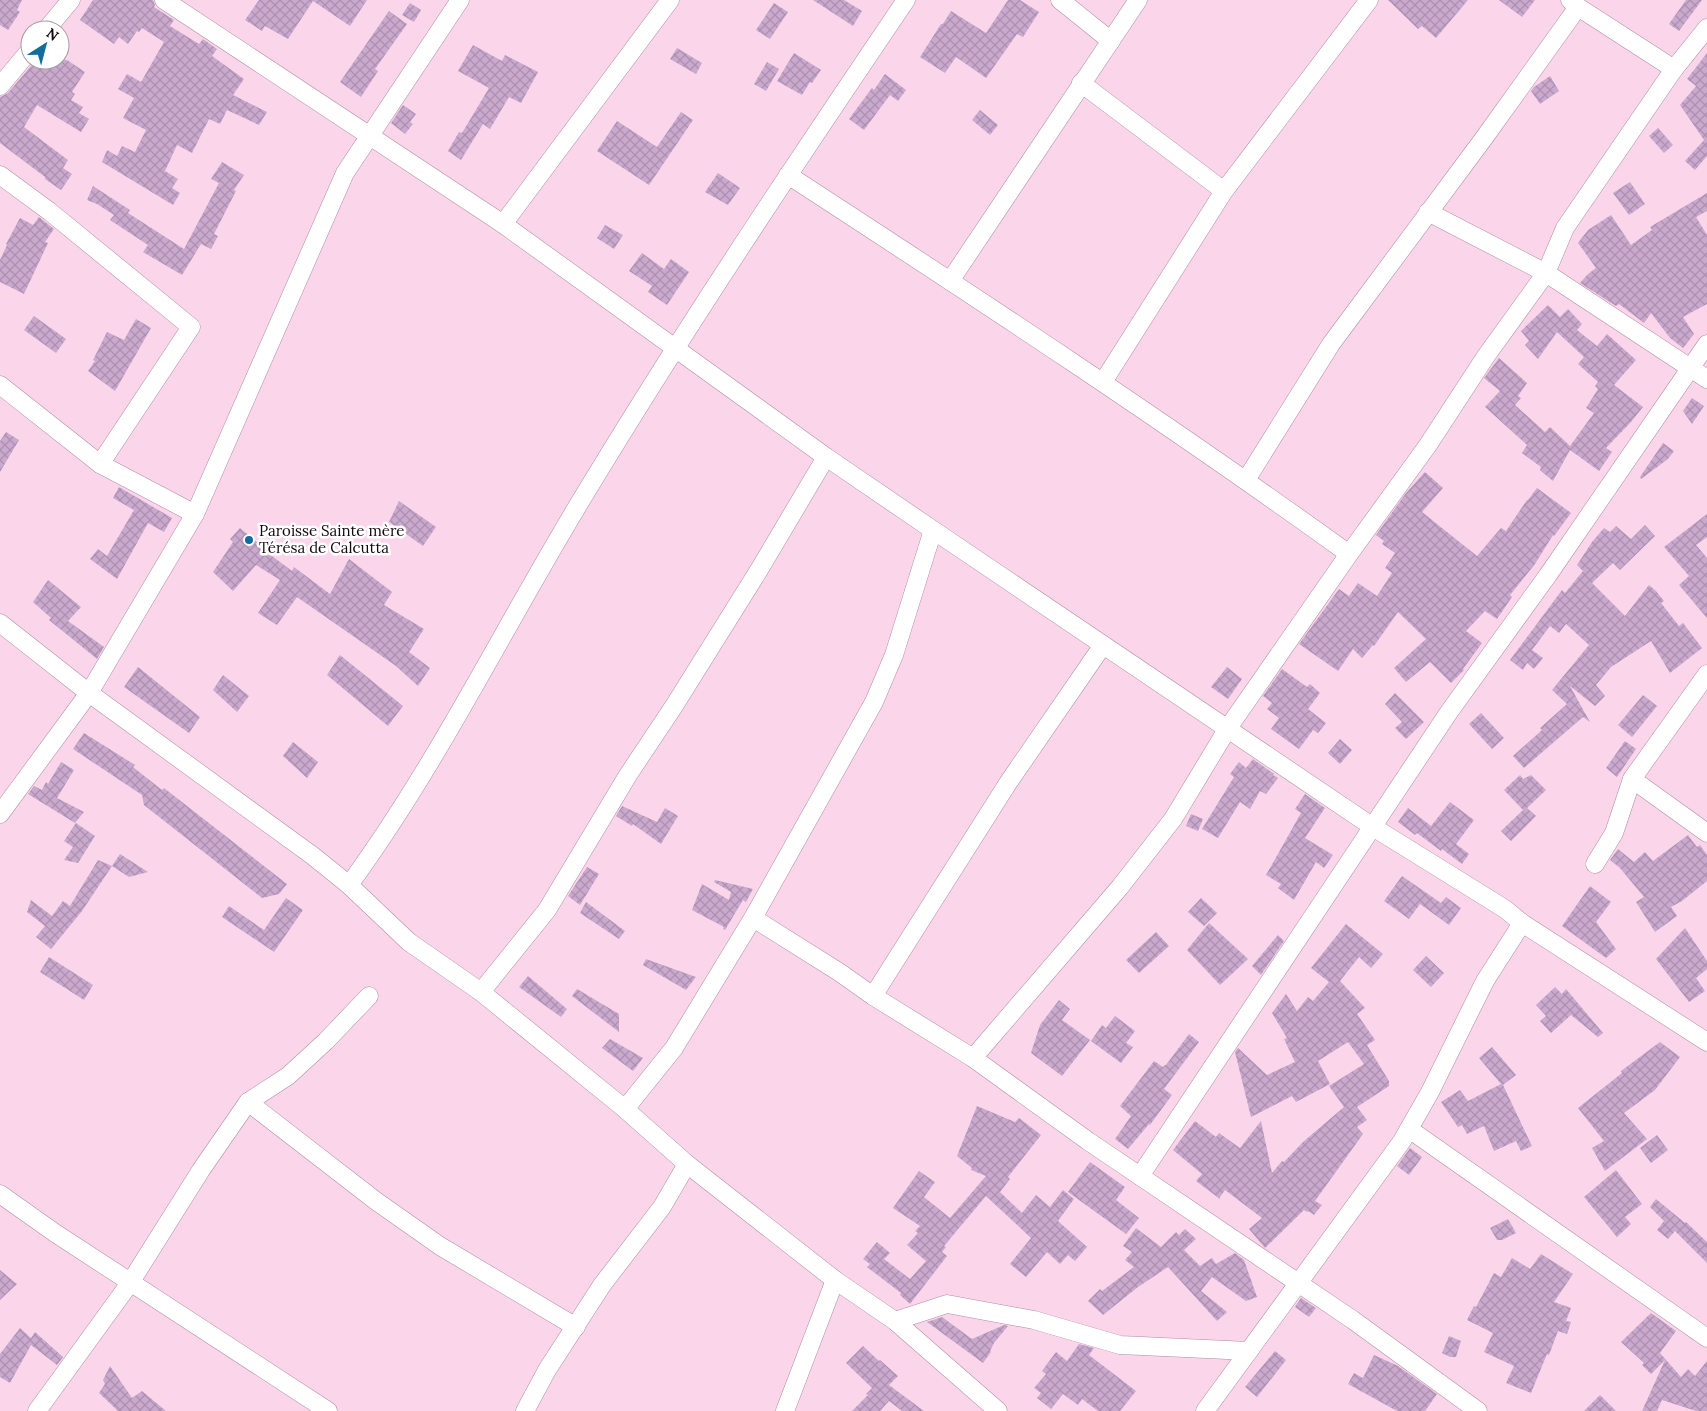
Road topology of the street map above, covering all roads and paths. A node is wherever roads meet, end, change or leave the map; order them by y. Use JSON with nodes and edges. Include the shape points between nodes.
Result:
{"nodes":[{"id":1,"x":71,"y":0,"type":"edge"},
{"id":2,"x":164,"y":0,"type":"edge"},
{"id":3,"x":460,"y":0,"type":"edge"},
{"id":4,"x":670,"y":0,"type":"edge"},
{"id":5,"x":906,"y":0,"type":"edge"},
{"id":6,"x":1060,"y":0,"type":"edge"},
{"id":7,"x":1138,"y":0,"type":"edge"},
{"id":8,"x":1369,"y":0,"type":"edge"},
{"id":9,"x":1574,"y":3,"type":"edge"},
{"id":10,"x":54,"y":20,"type":"edge"},
{"id":11,"x":1707,"y":28,"type":"edge"},
{"id":12,"x":1112,"y":41,"type":"junction"},
{"id":13,"x":20,"y":62,"type":"edge"},
{"id":14,"x":1674,"y":69,"type":"junction"},
{"id":15,"x":1081,"y":83,"type":"junction"},
{"id":16,"x":0,"y":86,"type":"edge"},
{"id":17,"x":370,"y":135,"type":"junction"},
{"id":18,"x":0,"y":175,"type":"edge"},
{"id":19,"x":788,"y":175,"type":"junction"},
{"id":20,"x":1224,"y":191,"type":"junction"},
{"id":21,"x":1428,"y":212,"type":"junction"},
{"id":22,"x":503,"y":224,"type":"junction"},
{"id":23,"x":1546,"y":274,"type":"junction"},
{"id":24,"x":950,"y":281,"type":"junction"},
{"id":25,"x":1707,"y":344,"type":"edge"},
{"id":26,"x":676,"y":348,"type":"junction"},
{"id":27,"x":1691,"y":368,"type":"junction"},
{"id":28,"x":1707,"y":379,"type":"edge"},
{"id":29,"x":1103,"y":382,"type":"junction"},
{"id":30,"x":0,"y":385,"type":"edge"},
{"id":31,"x":826,"y":457,"type":"junction"},
{"id":32,"x":100,"y":464,"type":"junction"},
{"id":33,"x":1246,"y":480,"type":"junction"},
{"id":34,"x":195,"y":514,"type":"junction"},
{"id":35,"x":932,"y":530,"type":"junction"},
{"id":36,"x":1349,"y":554,"type":"junction"},
{"id":37,"x":0,"y":622,"type":"edge"},
{"id":38,"x":1103,"y":645,"type":"junction"},
{"id":39,"x":1707,"y":674,"type":"edge"},
{"id":40,"x":89,"y":693,"type":"junction"},
{"id":41,"x":1228,"y":728,"type":"junction"},
{"id":42,"x":1632,"y":779,"type":"junction"},
{"id":43,"x":0,"y":814,"type":"edge"},
{"id":44,"x":1373,"y":827,"type":"junction"},
{"id":45,"x":1707,"y":834,"type":"edge"},
{"id":46,"x":1595,"y":864,"type":"dead end"},
{"id":47,"x":349,"y":885,"type":"junction"},
{"id":48,"x":752,"y":918,"type":"junction"},
{"id":49,"x":1522,"y":923,"type":"junction"},
{"id":50,"x":481,"y":992,"type":"junction"},
{"id":51,"x":369,"y":996,"type":"dead end"},
{"id":52,"x":873,"y":996,"type":"junction"},
{"id":53,"x":1707,"y":1042,"type":"edge"},
{"id":54,"x":973,"y":1058,"type":"junction"},
{"id":55,"x":248,"y":1102,"type":"junction"},
{"id":56,"x":625,"y":1109,"type":"junction"},
{"id":57,"x":1409,"y":1129,"type":"junction"},
{"id":58,"x":687,"y":1164,"type":"junction"},
{"id":59,"x":1140,"y":1176,"type":"junction"},
{"id":60,"x":0,"y":1194,"type":"edge"},
{"id":61,"x":836,"y":1280,"type":"junction"},
{"id":62,"x":1298,"y":1282,"type":"junction"},
{"id":63,"x":130,"y":1283,"type":"junction"},
{"id":64,"x":895,"y":1321,"type":"junction"},
{"id":65,"x":576,"y":1327,"type":"junction"},
{"id":66,"x":1707,"y":1338,"type":"edge"},
{"id":67,"x":1249,"y":1352,"type":"junction"},
{"id":68,"x":37,"y":1411,"type":"edge"},
{"id":69,"x":328,"y":1411,"type":"edge"},
{"id":70,"x":525,"y":1411,"type":"edge"},
{"id":71,"x":785,"y":1411,"type":"edge"},
{"id":72,"x":998,"y":1411,"type":"edge"},
{"id":73,"x":1205,"y":1411,"type":"edge"},
{"id":74,"x":1478,"y":1411,"type":"edge"}],
"edges":[{"from":1,"to":10,"type":"street"},
{"from":2,"to":17,"type":"street"},
{"from":3,"to":17,"type":"street"},
{"from":4,"to":22,"type":"street"},
{"from":5,"to":19,"type":"street"},
{"from":6,"to":12,"type":"street"},
{"from":7,"to":12,"type":"street"},
{"from":8,"to":20,"type":"street"},
{"from":9,"to":14,"type":"street"},
{"from":9,"to":21,"type":"street","via":[[1484,138]]},
{"from":11,"to":14,"type":"street"},
{"from":12,"to":15,"type":"street"},
{"from":13,"to":16,"type":"street"},
{"from":14,"to":23,"type":"street","via":[[1565,228]]},
{"from":15,"to":20,"type":"street"},
{"from":15,"to":24,"type":"street"},
{"from":17,"to":22,"type":"street"},
{"from":17,"to":34,"type":"street","via":[[345,173]]},
{"from":18,"to":32,"type":"street","via":[[191,327]]},
{"from":19,"to":24,"type":"street"},
{"from":19,"to":26,"type":"street"},
{"from":20,"to":29,"type":"street"},
{"from":21,"to":23,"type":"street"},
{"from":21,"to":33,"type":"street","via":[[1331,344]]},
{"from":22,"to":26,"type":"street"},
{"from":23,"to":27,"type":"street"},
{"from":23,"to":36,"type":"street"},
{"from":24,"to":29,"type":"street"},
{"from":25,"to":27,"type":"street"},
{"from":26,"to":31,"type":"street"},
{"from":26,"to":47,"type":"street","via":[[576,508],[398,814]]},
{"from":27,"to":28,"type":"street"},
{"from":27,"to":44,"type":"street","via":[[1449,712]]},
{"from":29,"to":33,"type":"street"},
{"from":30,"to":32,"type":"street"},
{"from":31,"to":35,"type":"street"},
{"from":31,"to":50,"type":"street","via":[[547,910]]},
{"from":32,"to":34,"type":"street"},
{"from":33,"to":36,"type":"street"},
{"from":34,"to":40,"type":"street"},
{"from":35,"to":38,"type":"street"},
{"from":35,"to":48,"type":"street","via":[[894,655],[878,695]]},
{"from":36,"to":41,"type":"street"},
{"from":37,"to":40,"type":"street"},
{"from":38,"to":41,"type":"street"},
{"from":38,"to":52,"type":"street","via":[[1008,783]]},
{"from":39,"to":42,"type":"street"},
{"from":40,"to":43,"type":"street"},
{"from":40,"to":47,"type":"street","via":[[314,856]]},
{"from":41,"to":44,"type":"street"},
{"from":41,"to":54,"type":"street","via":[[1173,819]]},
{"from":42,"to":45,"type":"street"},
{"from":42,"to":46,"type":"street","via":[[1614,833]]},
{"from":44,"to":49,"type":"street","via":[[1505,909]]},
{"from":44,"to":59,"type":"street"},
{"from":47,"to":50,"type":"street","via":[[409,942]]},
{"from":48,"to":52,"type":"street"},
{"from":48,"to":56,"type":"street","via":[[674,1048]]},
{"from":49,"to":53,"type":"street"},
{"from":49,"to":57,"type":"street","via":[[1485,980]]},
{"from":50,"to":56,"type":"street"},
{"from":51,"to":55,"type":"street","via":[[288,1076]]},
{"from":52,"to":54,"type":"street"},
{"from":54,"to":59,"type":"street"},
{"from":55,"to":63,"type":"street"},
{"from":55,"to":65,"type":"street","via":[[440,1246]]},
{"from":56,"to":58,"type":"street"},
{"from":57,"to":62,"type":"street"},
{"from":57,"to":66,"type":"street"},
{"from":58,"to":61,"type":"street"},
{"from":58,"to":65,"type":"street","via":[[662,1207],[602,1285]]},
{"from":59,"to":62,"type":"street"},
{"from":60,"to":63,"type":"street"},
{"from":61,"to":64,"type":"street"},
{"from":61,"to":71,"type":"street"},
{"from":62,"to":67,"type":"street"},
{"from":62,"to":74,"type":"street"},
{"from":63,"to":68,"type":"street"},
{"from":63,"to":69,"type":"street"},
{"from":64,"to":67,"type":"street","via":[[947,1304],[1034,1320],[1120,1345]]},
{"from":64,"to":72,"type":"street"},
{"from":65,"to":70,"type":"street"},
{"from":67,"to":73,"type":"street"}]}
